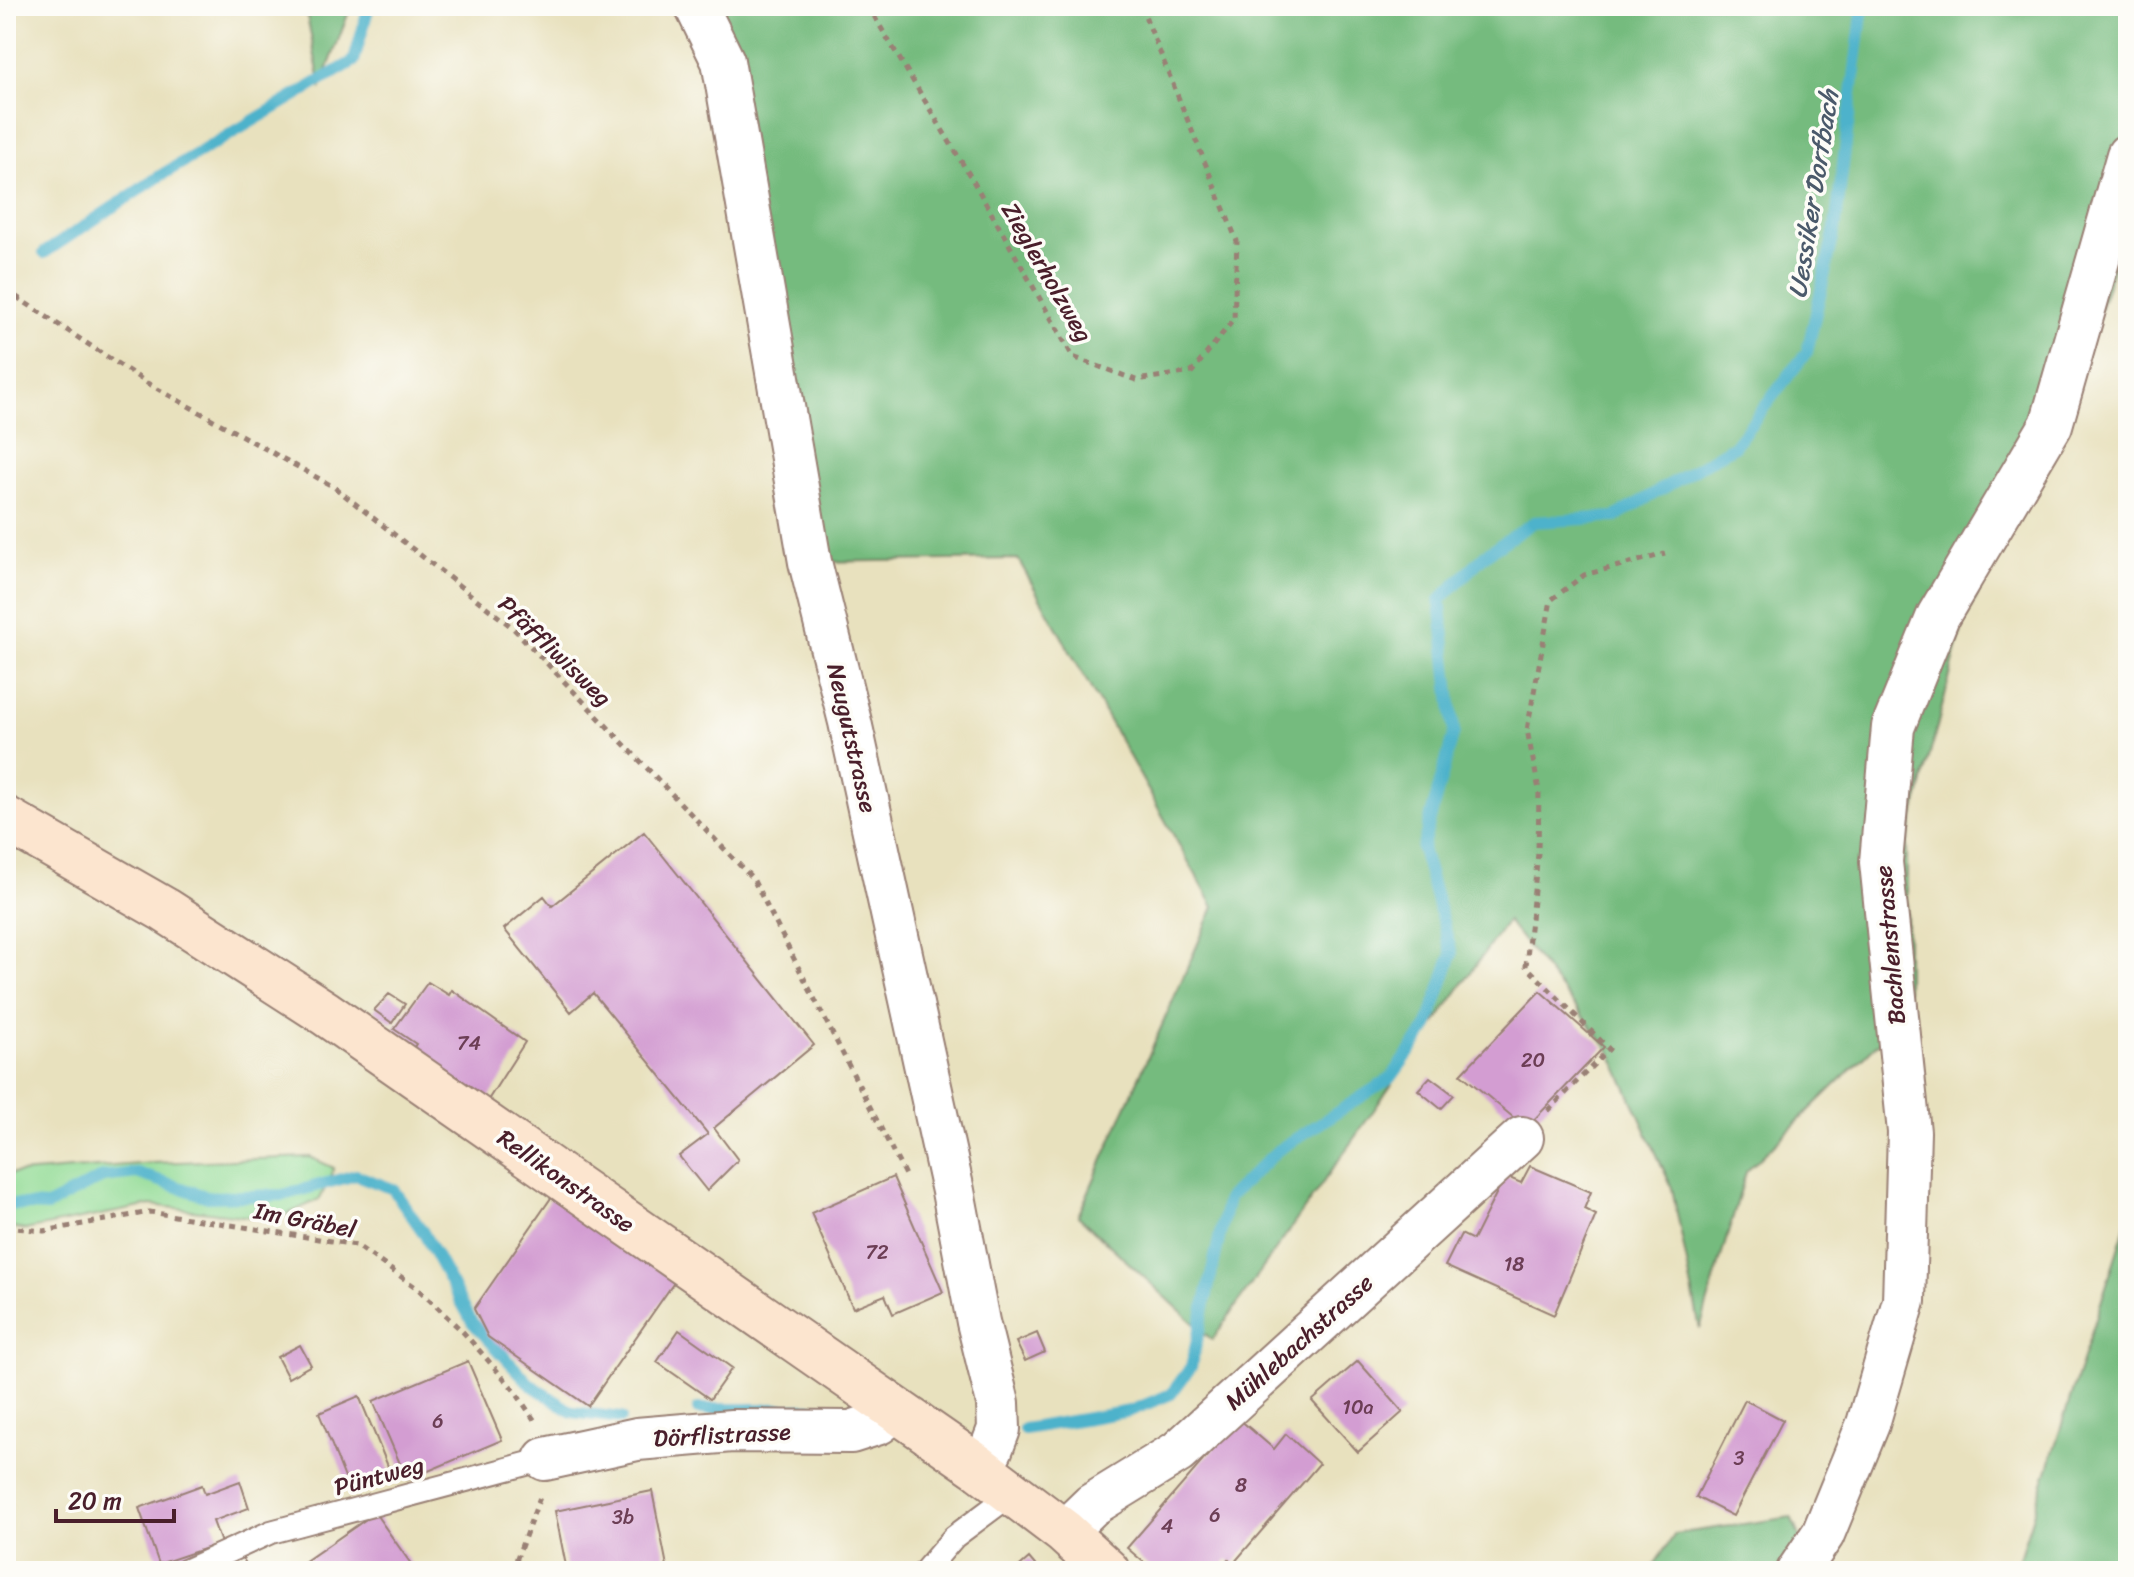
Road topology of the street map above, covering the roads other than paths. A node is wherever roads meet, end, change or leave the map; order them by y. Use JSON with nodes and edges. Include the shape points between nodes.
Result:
{"nodes":[{"id":1,"x":696,"y":6,"type":"edge"},
{"id":2,"x":2128,"y":155,"type":"edge"},
{"id":3,"x":6,"y":819,"type":"edge"},
{"id":4,"x":1522,"y":1138,"type":"road end"},
{"id":5,"x":895,"y":1410,"type":"junction"},
{"id":6,"x":545,"y":1459,"type":"joint"},
{"id":7,"x":977,"y":1466,"type":"junction"},
{"id":8,"x":1013,"y":1493,"type":"junction"},
{"id":9,"x":1064,"y":1532,"type":"junction"},
{"id":10,"x":185,"y":1571,"type":"edge"},
{"id":11,"x":925,"y":1571,"type":"edge"},
{"id":12,"x":1107,"y":1571,"type":"edge"},
{"id":13,"x":1798,"y":1571,"type":"edge"}],
"edges":[{"from":1,"to":7,"type":"street","name":"Neugutstrasse","via":[[723,61],[810,562],[850,722],[998,1403],[999,1429]]},
{"from":2,"to":13,"type":"street","name":"Bachlenstrasse","via":[[2051,425],[1938,616],[1893,727],[1881,862],[1909,1132],[1904,1301],[1868,1424],[1823,1534]]},
{"from":3,"to":5,"type":"street","name":"Rellikonstrasse","via":[[165,910],[325,1013]]},
{"from":4,"to":9,"type":"street","name":"Mühlebachstrasse","via":[[1178,1452],[1092,1505]]},
{"from":5,"to":6,"type":"street","name":"Dörflistrasse","via":[[879,1423],[851,1432],[732,1431],[637,1439]]},
{"from":5,"to":7,"type":"street","name":"Rellikonstrasse"},
{"from":6,"to":10,"type":"lane","name":"Püntweg","via":[[271,1532]]},
{"from":7,"to":8,"type":"street","name":"Rellikonstrasse"},
{"from":8,"to":9,"type":"street","name":"Rellikonstrasse"},
{"from":8,"to":11,"type":"lane","via":[[954,1537]]},
{"from":9,"to":12,"type":"street","name":"Rellikonstrasse"}]}
